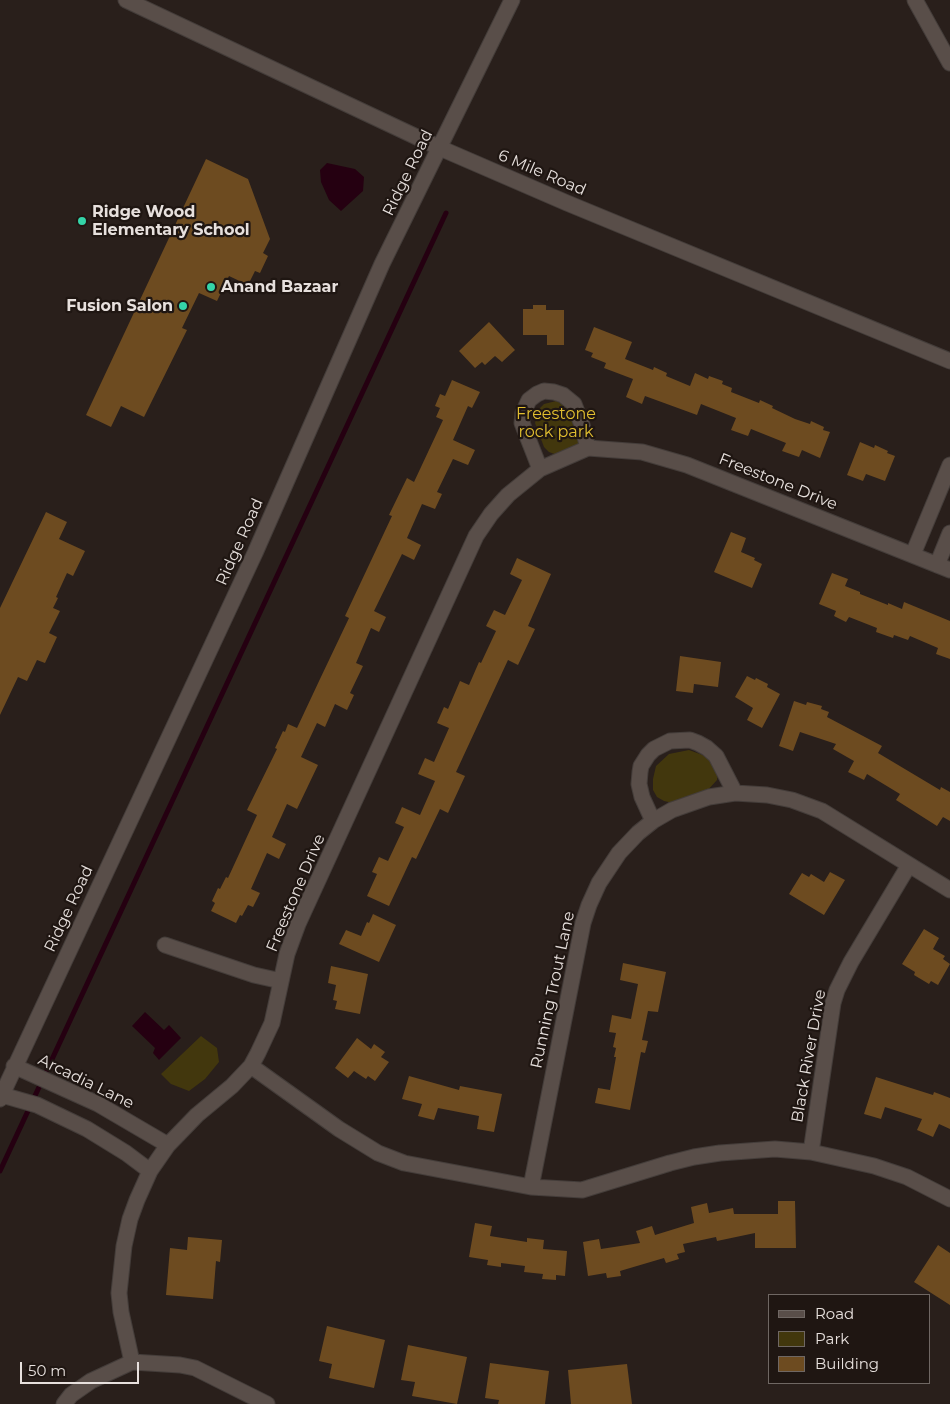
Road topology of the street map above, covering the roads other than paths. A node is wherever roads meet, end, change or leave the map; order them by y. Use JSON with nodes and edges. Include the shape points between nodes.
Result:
{"nodes":[{"id":1,"x":126,"y":0,"type":"edge"},
{"id":2,"x":512,"y":0,"type":"edge"},
{"id":3,"x":915,"y":0,"type":"edge"},
{"id":4,"x":950,"y":63,"type":"edge"},
{"id":5,"x":440,"y":148,"type":"junction"},
{"id":6,"x":950,"y":361,"type":"edge"},
{"id":7,"x":588,"y":448,"type":"junction"},
{"id":8,"x":950,"y":465,"type":"edge"},
{"id":9,"x":540,"y":469,"type":"junction"},
{"id":10,"x":950,"y":534,"type":"edge"},
{"id":11,"x":913,"y":554,"type":"junction"},
{"id":12,"x":944,"y":567,"type":"edge"},
{"id":13,"x":735,"y":793,"type":"junction"},
{"id":14,"x":652,"y":821,"type":"junction"},
{"id":15,"x":909,"y":865,"type":"junction"},
{"id":16,"x":950,"y":890,"type":"edge"},
{"id":17,"x":165,"y":945,"type":"dead end"},
{"id":18,"x":281,"y":981,"type":"junction"},
{"id":19,"x":14,"y":1066,"type":"junction"},
{"id":20,"x":251,"y":1066,"type":"junction"},
{"id":21,"x":1,"y":1097,"type":"edge"},
{"id":22,"x":168,"y":1145,"type":"junction"},
{"id":23,"x":811,"y":1152,"type":"junction"},
{"id":24,"x":150,"y":1171,"type":"junction"},
{"id":25,"x":531,"y":1187,"type":"junction"},
{"id":26,"x":950,"y":1199,"type":"edge"},
{"id":27,"x":132,"y":1362,"type":"junction"},
{"id":28,"x":64,"y":1404,"type":"edge"},
{"id":29,"x":267,"y":1404,"type":"edge"}],
"edges":[{"from":1,"to":5,"type":"street","name":"6 Mile Road"},
{"from":2,"to":5,"type":"street","name":"Ridge Road"},
{"from":3,"to":4,"type":"street"},
{"from":5,"to":6,"type":"street","name":"6 Mile Road"},
{"from":5,"to":19,"type":"street","name":"Ridge Road","via":[[382,264],[251,562]]},
{"from":7,"to":9,"type":"street","name":"Freestone Drive"},
{"from":7,"to":9,"type":"street","via":[[574,404],[554,392],[537,394],[525,407],[522,423]]},
{"from":7,"to":11,"type":"street","name":"Freestone Drive","via":[[642,452],[687,465]]},
{"from":8,"to":11,"type":"street"},
{"from":9,"to":18,"type":"street","name":"Freestone Drive","via":[[508,494],[476,536],[295,931]]},
{"from":10,"to":12,"type":"street"},
{"from":11,"to":12,"type":"street","name":"Freestone Drive"},
{"from":13,"to":14,"type":"street","name":"Running Trout Lane","via":[[710,797],[672,810]]},
{"from":13,"to":14,"type":"street","via":[[716,756],[707,748],[690,740],[670,741],[654,749],[641,766],[639,784]]},
{"from":13,"to":15,"type":"street","name":"Running Trout Lane","via":[[767,795],[810,806]]},
{"from":14,"to":25,"type":"street","name":"Running Trout Lane","via":[[619,853],[598,883],[588,905]]},
{"from":15,"to":16,"type":"street","name":"Running Trout Lane"},
{"from":15,"to":23,"type":"street","name":"Black River Drive","via":[[837,990]]},
{"from":17,"to":18,"type":"street"},
{"from":18,"to":20,"type":"street","name":"Freestone Drive","via":[[272,1023]]},
{"from":19,"to":21,"type":"street","name":"Ridge Road"},
{"from":19,"to":22,"type":"street","name":"Arcadia Lane","via":[[98,1104]]},
{"from":20,"to":22,"type":"street","name":"Freestone Drive"},
{"from":20,"to":25,"type":"street","via":[[338,1129],[378,1153],[404,1163]]},
{"from":21,"to":24,"type":"street","via":[[37,1105],[87,1129]]},
{"from":22,"to":24,"type":"street","name":"Freestone Drive"},
{"from":23,"to":25,"type":"street","via":[[720,1153],[670,1163],[582,1190]]},
{"from":23,"to":26,"type":"street","via":[[907,1177]]},
{"from":24,"to":27,"type":"street","name":"Freestone Drive","via":[[130,1219],[121,1267],[121,1312]]},
{"from":27,"to":28,"type":"street","via":[[92,1381],[71,1395]]},
{"from":27,"to":29,"type":"street","via":[[195,1368]]}]}
